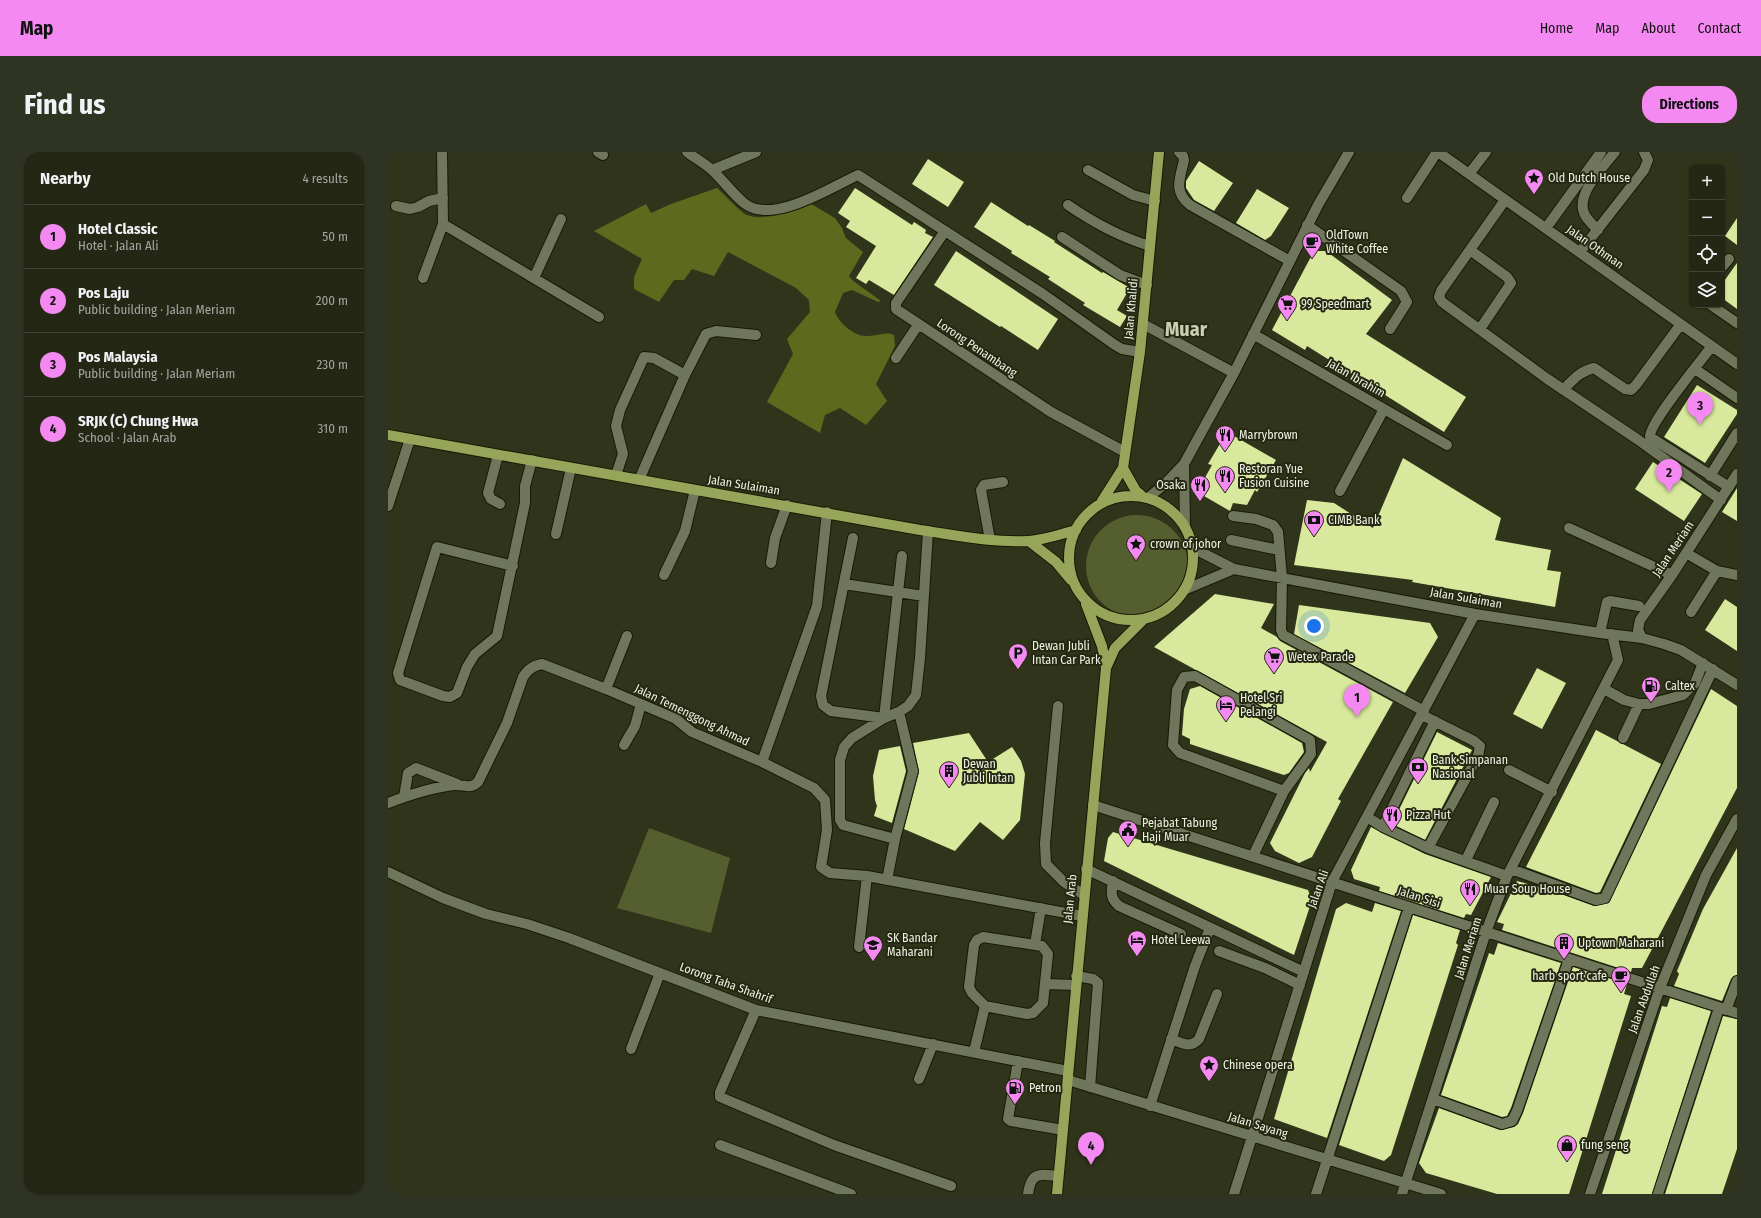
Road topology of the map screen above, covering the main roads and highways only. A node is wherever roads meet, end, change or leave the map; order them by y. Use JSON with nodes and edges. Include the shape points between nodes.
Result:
{"nodes":[{"id":1,"x":1159,"y":152,"type":"edge"},
{"id":2,"x":388,"y":435,"type":"edge"},
{"id":3,"x":1123,"y":468,"type":"junction"},
{"id":4,"x":1145,"y":496,"type":"junction"},
{"id":5,"x":1102,"y":501,"type":"junction"},
{"id":6,"x":1076,"y":530,"type":"junction"},
{"id":7,"x":1029,"y":541,"type":"junction"},
{"id":8,"x":1078,"y":589,"type":"junction"},
{"id":9,"x":1086,"y":604,"type":"junction"},
{"id":10,"x":1144,"y":619,"type":"junction"},
{"id":11,"x":1106,"y":668,"type":"junction"},
{"id":12,"x":1057,"y":1194,"type":"edge"}],
"edges":[{"from":1,"to":3,"type":"main road","name":"Jalan Khalidi","via":[[1140,352]]},
{"from":2,"to":7,"type":"main road","name":"Jalan Sulaiman","via":[[928,531],[990,540]]},
{"from":3,"to":4,"type":"main road","via":[[1136,491]]},
{"from":3,"to":5,"type":"main road"},
{"from":4,"to":5,"type":"main road","via":[[1122,495]]},
{"from":4,"to":10,"type":"main road","via":[[1163,503],[1176,513],[1185,526],[1193,548],[1193,562],[1184,590],[1174,603],[1160,613]]},
{"from":5,"to":6,"type":"main road","via":[[1083,518]]},
{"from":6,"to":7,"type":"main road","name":"Jalan Sulaiman"},
{"from":6,"to":8,"type":"main road","via":[[1069,560]]},
{"from":7,"to":8,"type":"main road","via":[[1056,562]]},
{"from":8,"to":9,"type":"main road"},
{"from":9,"to":10,"type":"main road","via":[[1113,619]]},
{"from":9,"to":11,"type":"main road","via":[[1102,646]]},
{"from":10,"to":11,"type":"main road","name":"Jalan Arab","via":[[1115,648]]},
{"from":11,"to":12,"type":"main road","name":"Jalan Arab"}]}
